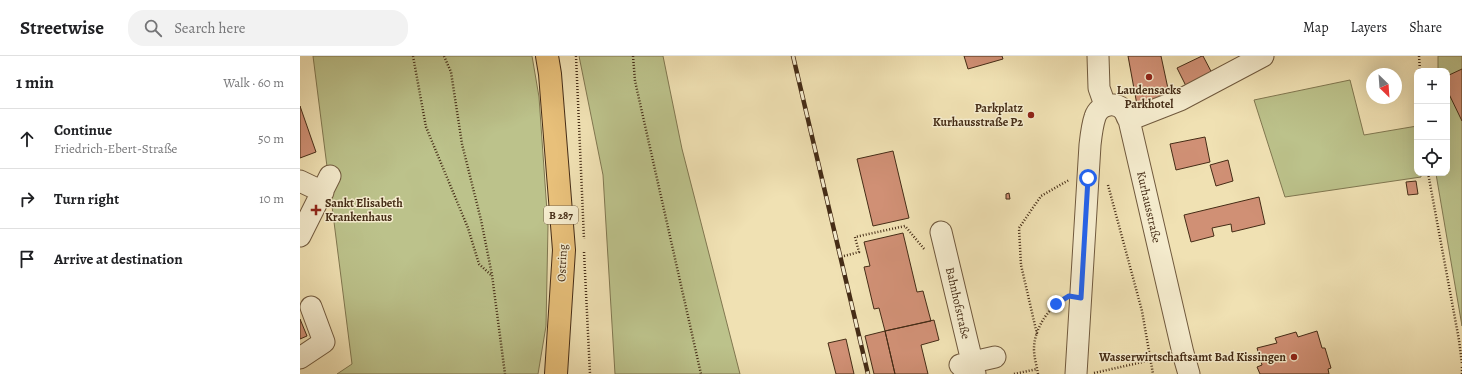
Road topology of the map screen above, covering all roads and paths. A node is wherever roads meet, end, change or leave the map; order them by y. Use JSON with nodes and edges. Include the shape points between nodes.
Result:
{"nodes":[{"id":1,"x":413,"y":56,"type":"edge"},
{"id":2,"x":444,"y":56,"type":"edge"},
{"id":3,"x":547,"y":56,"type":"edge"},
{"id":4,"x":576,"y":56,"type":"edge"},
{"id":5,"x":633,"y":56,"type":"edge"},
{"id":6,"x":1098,"y":56,"type":"edge"},
{"id":7,"x":1263,"y":56,"type":"edge"},
{"id":8,"x":1419,"y":56,"type":"edge"},
{"id":9,"x":1420,"y":68,"type":"edge"},
{"id":10,"x":1105,"y":106,"type":"junction"},
{"id":11,"x":1129,"y":120,"type":"junction"},
{"id":12,"x":1429,"y":176,"type":"edge"},
{"id":13,"x":1088,"y":178,"type":"junction"},
{"id":14,"x":300,"y":181,"type":"edge"},
{"id":15,"x":300,"y":236,"type":"edge"},
{"id":16,"x":943,"y":239,"type":"joint"},
{"id":17,"x":844,"y":256,"type":"dead end"},
{"id":18,"x":492,"y":275,"type":"junction"},
{"id":19,"x":1081,"y":298,"type":"junction"},
{"id":20,"x":311,"y":307,"type":"dead end"},
{"id":21,"x":1037,"y":334,"type":"junction"},
{"id":22,"x":1168,"y":356,"type":"dead end"},
{"id":23,"x":995,"y":357,"type":"dead end"},
{"id":24,"x":300,"y":358,"type":"edge"},
{"id":25,"x":1150,"y":360,"type":"junction"},
{"id":26,"x":1462,"y":365,"type":"edge"},
{"id":27,"x":969,"y":367,"type":"edge"},
{"id":28,"x":1037,"y":369,"type":"junction"},
{"id":29,"x":1096,"y":372,"type":"dead end"},
{"id":30,"x":505,"y":374,"type":"edge"},
{"id":31,"x":556,"y":374,"type":"edge"},
{"id":32,"x":590,"y":374,"type":"edge"},
{"id":33,"x":701,"y":374,"type":"edge"},
{"id":34,"x":1014,"y":374,"type":"edge"},
{"id":35,"x":1038,"y":374,"type":"edge"},
{"id":36,"x":1076,"y":374,"type":"edge"},
{"id":37,"x":1154,"y":374,"type":"edge"},
{"id":38,"x":1189,"y":374,"type":"edge"},
{"id":39,"x":1462,"y":374,"type":"edge"}],
"edges":[{"from":1,"to":18,"type":"path","via":[[426,127],[468,228],[479,264]]},
{"from":2,"to":18,"type":"path","via":[[451,72],[462,144]]},
{"from":3,"to":31,"type":"main road","name":"Ostring","number":"B 287","via":[[564,250]]},
{"from":4,"to":32,"type":"path"},
{"from":5,"to":33,"type":"path","via":[[635,81]]},
{"from":6,"to":10,"type":"street","via":[[1099,88]]},
{"from":7,"to":11,"type":"street","via":[[1180,100]]},
{"from":8,"to":9,"type":"path"},
{"from":10,"to":11,"type":"street","name":"Kurhausstraße","via":[[1113,104],[1119,107],[1125,111]]},
{"from":10,"to":13,"type":"street","via":[[1095,116]]},
{"from":11,"to":38,"type":"street","name":"Kurhausstraße"},
{"from":12,"to":26,"type":"path"},
{"from":13,"to":19,"type":"street"},
{"from":13,"to":21,"type":"path","via":[[1072,178],[1041,196],[1019,228],[1021,266]]},
{"from":13,"to":25,"type":"path","via":[[1107,180],[1142,311]]},
{"from":14,"to":15,"type":"street","via":[[327,184]]},
{"from":16,"to":17,"type":"path","via":[[927,252],[905,226],[855,237],[859,252]]},
{"from":16,"to":27,"type":"street","name":"Bahnhofstraße"},
{"from":18,"to":30,"type":"path"},
{"from":19,"to":21,"type":"path","via":[[1069,296],[1056,304],[1048,312]]},
{"from":19,"to":36,"type":"street"},
{"from":20,"to":24,"type":"street","via":[[324,342]]},
{"from":21,"to":28,"type":"path","via":[[1034,348]]},
{"from":22,"to":25,"type":"path"},
{"from":23,"to":27,"type":"street"},
{"from":25,"to":29,"type":"path"},
{"from":25,"to":37,"type":"path"},
{"from":26,"to":39,"type":"path"},
{"from":28,"to":34,"type":"path"},
{"from":28,"to":35,"type":"path"}]}
